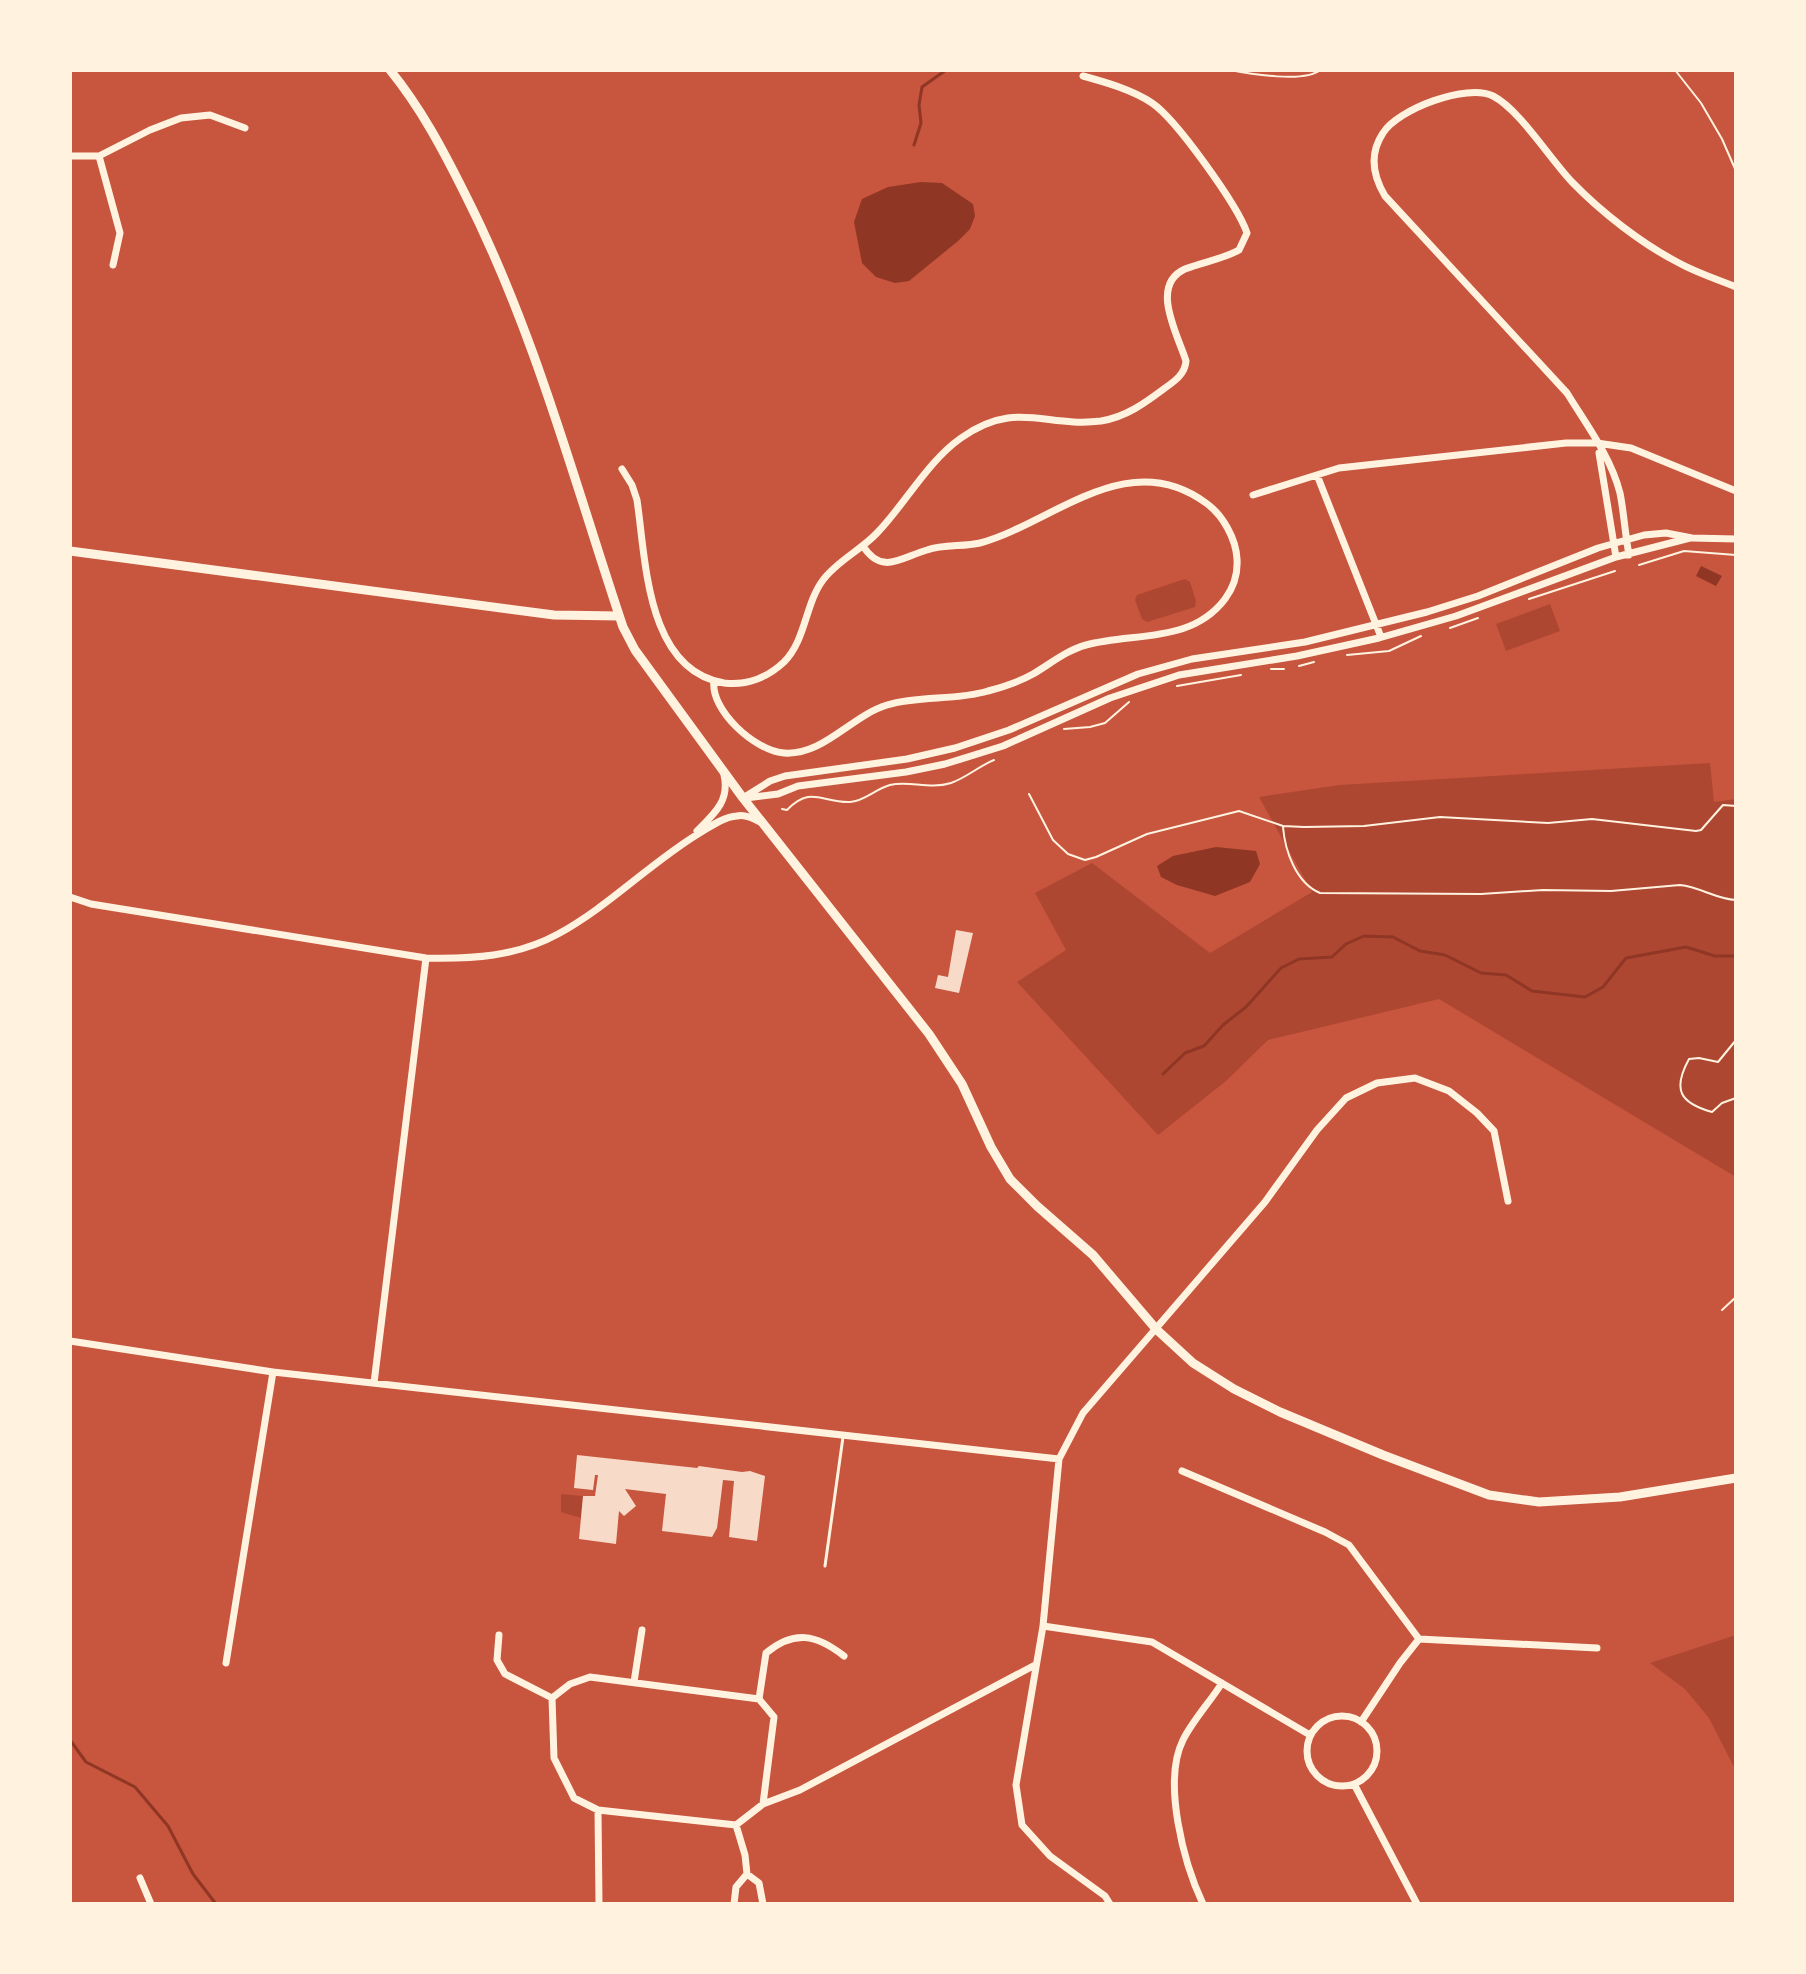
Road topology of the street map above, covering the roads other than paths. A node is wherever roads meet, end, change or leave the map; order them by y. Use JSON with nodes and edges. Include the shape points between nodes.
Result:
{"nodes":[{"id":1,"x":390,"y":70,"type":"edge"},
{"id":2,"x":1083,"y":76,"type":"dead end"},
{"id":3,"x":245,"y":128,"type":"dead end"},
{"id":4,"x":70,"y":156,"type":"edge"},
{"id":5,"x":99,"y":156,"type":"junction"},
{"id":6,"x":113,"y":265,"type":"dead end"},
{"id":7,"x":1736,"y":287,"type":"edge"},
{"id":8,"x":1597,"y":443,"type":"junction"},
{"id":9,"x":622,"y":469,"type":"dead end"},
{"id":10,"x":1317,"y":475,"type":"junction"},
{"id":11,"x":1736,"y":491,"type":"edge"},
{"id":12,"x":1253,"y":495,"type":"dead end"},
{"id":13,"x":1692,"y":538,"type":"junction"},
{"id":14,"x":1736,"y":539,"type":"edge"},
{"id":15,"x":1626,"y":540,"type":"junction"},
{"id":16,"x":1614,"y":544,"type":"junction"},
{"id":17,"x":863,"y":546,"type":"junction"},
{"id":18,"x":70,"y":551,"type":"edge"},
{"id":19,"x":1629,"y":555,"type":"junction"},
{"id":20,"x":1616,"y":557,"type":"junction"},
{"id":21,"x":619,"y":616,"type":"junction"},
{"id":22,"x":1377,"y":625,"type":"junction"},
{"id":23,"x":1381,"y":637,"type":"junction"},
{"id":24,"x":1286,"y":645,"type":"junction"},
{"id":25,"x":1289,"y":658,"type":"junction"},
{"id":26,"x":714,"y":681,"type":"junction"},
{"id":27,"x":994,"y":735,"type":"junction"},
{"id":28,"x":998,"y":748,"type":"junction"},
{"id":29,"x":885,"y":762,"type":"junction"},
{"id":30,"x":724,"y":771,"type":"junction"},
{"id":31,"x":887,"y":775,"type":"junction"},
{"id":32,"x":743,"y":798,"type":"junction"},
{"id":33,"x":764,"y":824,"type":"junction"},
{"id":34,"x":687,"y":841,"type":"junction"},
{"id":35,"x":70,"y":897,"type":"edge"},
{"id":36,"x":426,"y":958,"type":"junction"},
{"id":37,"x":1508,"y":1201,"type":"dead end"},
{"id":38,"x":1156,"y":1329,"type":"junction"},
{"id":39,"x":70,"y":1341,"type":"edge"},
{"id":40,"x":273,"y":1372,"type":"junction"},
{"id":41,"x":374,"y":1383,"type":"junction"},
{"id":42,"x":843,"y":1437,"type":"junction"},
{"id":43,"x":1059,"y":1459,"type":"junction"},
{"id":44,"x":1182,"y":1471,"type":"dead end"},
{"id":45,"x":1736,"y":1478,"type":"edge"},
{"id":46,"x":825,"y":1566,"type":"dead end"},
{"id":47,"x":1043,"y":1626,"type":"junction"},
{"id":48,"x":642,"y":1630,"type":"dead end"},
{"id":49,"x":499,"y":1635,"type":"dead end"},
{"id":50,"x":1419,"y":1639,"type":"junction"},
{"id":51,"x":1597,"y":1648,"type":"dead end"},
{"id":52,"x":844,"y":1656,"type":"dead end"},
{"id":53,"x":226,"y":1663,"type":"dead end"},
{"id":54,"x":1035,"y":1665,"type":"junction"},
{"id":55,"x":634,"y":1682,"type":"junction"},
{"id":56,"x":1222,"y":1683,"type":"junction"},
{"id":57,"x":552,"y":1698,"type":"junction"},
{"id":58,"x":759,"y":1699,"type":"junction"},
{"id":59,"x":1361,"y":1722,"type":"junction"},
{"id":60,"x":1310,"y":1735,"type":"junction"},
{"id":61,"x":1354,"y":1784,"type":"junction"},
{"id":62,"x":763,"y":1804,"type":"junction"},
{"id":63,"x":598,"y":1810,"type":"junction"},
{"id":64,"x":736,"y":1825,"type":"junction"},
{"id":65,"x":747,"y":1874,"type":"junction"},
{"id":66,"x":140,"y":1878,"type":"dead end"},
{"id":67,"x":151,"y":1904,"type":"edge"},
{"id":68,"x":599,"y":1904,"type":"edge"},
{"id":69,"x":734,"y":1904,"type":"edge"},
{"id":70,"x":763,"y":1904,"type":"edge"},
{"id":71,"x":1110,"y":1904,"type":"edge"},
{"id":72,"x":1203,"y":1904,"type":"edge"},
{"id":73,"x":1417,"y":1904,"type":"edge"}],
"edges":[{"from":1,"to":21,"type":"main road","via":[[432,129],[527,330]]},
{"from":2,"to":17,"type":"street","via":[[1144,97],[1164,113],[1237,211],[1247,233],[1244,243],[1232,254],[1182,271],[1169,284],[1166,299],[1186,361],[1176,380],[1113,418],[1012,416],[980,426],[958,440]]},
{"from":3,"to":5,"type":"street","via":[[210,115],[181,118]]},
{"from":4,"to":5,"type":"street"},
{"from":5,"to":6,"type":"street","via":[[120,233]]},
{"from":7,"to":8,"type":"street","via":[[1678,263],[1615,221],[1560,168],[1513,111],[1489,94],[1460,93],[1406,113],[1387,127],[1374,163],[1385,196],[1567,393]]},
{"from":8,"to":10,"type":"street"},
{"from":8,"to":11,"type":"street","via":[[1639,451]]},
{"from":8,"to":15,"type":"street","via":[[1613,471]]},
{"from":8,"to":16,"type":"street"},
{"from":9,"to":26,"type":"street","via":[[637,500],[659,625],[685,663]]},
{"from":10,"to":12,"type":"street"},
{"from":10,"to":22,"type":"street"},
{"from":13,"to":14,"type":"street"},
{"from":13,"to":15,"type":"street","via":[[1666,533]]},
{"from":13,"to":19,"type":"street"},
{"from":15,"to":16,"type":"street"},
{"from":15,"to":19,"type":"street"},
{"from":16,"to":20,"type":"street"},
{"from":16,"to":22,"type":"street","via":[[1478,596]]},
{"from":17,"to":26,"type":"street","via":[[820,584],[794,649],[782,664],[750,682]]},
{"from":17,"to":26,"type":"street","via":[[880,561],[902,561],[928,549],[980,543],[1092,491],[1155,484],[1185,491],[1211,506],[1224,522],[1237,558],[1236,578],[1217,608],[1200,621],[1153,636],[1080,646],[1030,676],[985,692],[881,707],[800,752],[768,750],[750,738],[716,700]]},
{"from":18,"to":21,"type":"main road","via":[[554,615]]},
{"from":19,"to":20,"type":"street"},
{"from":20,"to":23,"type":"street","via":[[1456,616]]},
{"from":21,"to":30,"type":"main road","via":[[653,677]]},
{"from":22,"to":23,"type":"street"},
{"from":22,"to":24,"type":"street"},
{"from":23,"to":25,"type":"street"},
{"from":24,"to":25,"type":"street"},
{"from":24,"to":27,"type":"street","via":[[1192,659],[1138,674]]},
{"from":25,"to":28,"type":"street","via":[[1179,675],[1110,698]]},
{"from":27,"to":28,"type":"street"},
{"from":27,"to":29,"type":"street"},
{"from":28,"to":31,"type":"street"},
{"from":29,"to":31,"type":"street"},
{"from":29,"to":32,"type":"street","via":[[785,776]]},
{"from":30,"to":32,"type":"main road"},
{"from":30,"to":34,"type":"street","via":[[721,806]]},
{"from":31,"to":32,"type":"street"},
{"from":32,"to":33,"type":"main road"},
{"from":33,"to":34,"type":"street","via":[[737,815]]},
{"from":33,"to":38,"type":"main road","via":[[938,1046],[1010,1179],[1093,1255]]},
{"from":34,"to":36,"type":"street","via":[[557,935],[508,953]]},
{"from":35,"to":36,"type":"street"},
{"from":36,"to":41,"type":"street"},
{"from":37,"to":38,"type":"street","via":[[1494,1131],[1477,1113],[1449,1091],[1415,1078],[1377,1083],[1346,1098],[1317,1130],[1265,1202]]},
{"from":38,"to":43,"type":"street","via":[[1083,1413]]},
{"from":38,"to":45,"type":"main road","via":[[1193,1363],[1255,1400],[1489,1495],[1539,1502],[1607,1498]]},
{"from":39,"to":40,"type":"street"},
{"from":40,"to":41,"type":"street"},
{"from":40,"to":53,"type":"street"},
{"from":41,"to":42,"type":"street"},
{"from":42,"to":43,"type":"street"},
{"from":42,"to":46,"type":"lane"},
{"from":43,"to":47,"type":"street"},
{"from":44,"to":50,"type":"street","via":[[1349,1545]]},
{"from":47,"to":54,"type":"street"},
{"from":47,"to":56,"type":"street","via":[[1152,1642]]},
{"from":48,"to":55,"type":"street"},
{"from":49,"to":57,"type":"street","via":[[497,1660],[505,1674]]},
{"from":50,"to":51,"type":"street"},
{"from":50,"to":59,"type":"street"},
{"from":52,"to":58,"type":"street","via":[[800,1636],[778,1643],[766,1653]]},
{"from":54,"to":62,"type":"street","via":[[800,1790]]},
{"from":54,"to":71,"type":"street","via":[[1016,1785],[1022,1825],[1050,1856]]},
{"from":55,"to":57,"type":"street","via":[[590,1677]]},
{"from":55,"to":58,"type":"street"},
{"from":56,"to":60,"type":"street"},
{"from":56,"to":72,"type":"street","via":[[1183,1741],[1175,1767],[1180,1834]]},
{"from":57,"to":63,"type":"street","via":[[554,1758],[574,1798]]},
{"from":58,"to":62,"type":"street","via":[[774,1717]]},
{"from":59,"to":60,"type":"street","via":[[1333,1717]]},
{"from":59,"to":61,"type":"street","via":[[1374,1738],[1376,1757],[1370,1771]]},
{"from":60,"to":61,"type":"street","via":[[1307,1757],[1316,1775],[1332,1784]]},
{"from":61,"to":73,"type":"street"},
{"from":62,"to":64,"type":"street"},
{"from":63,"to":64,"type":"street"},
{"from":63,"to":68,"type":"street"},
{"from":64,"to":65,"type":"street"},
{"from":65,"to":69,"type":"street","via":[[736,1887]]},
{"from":65,"to":70,"type":"street","via":[[759,1883]]},
{"from":66,"to":67,"type":"street"}]}
